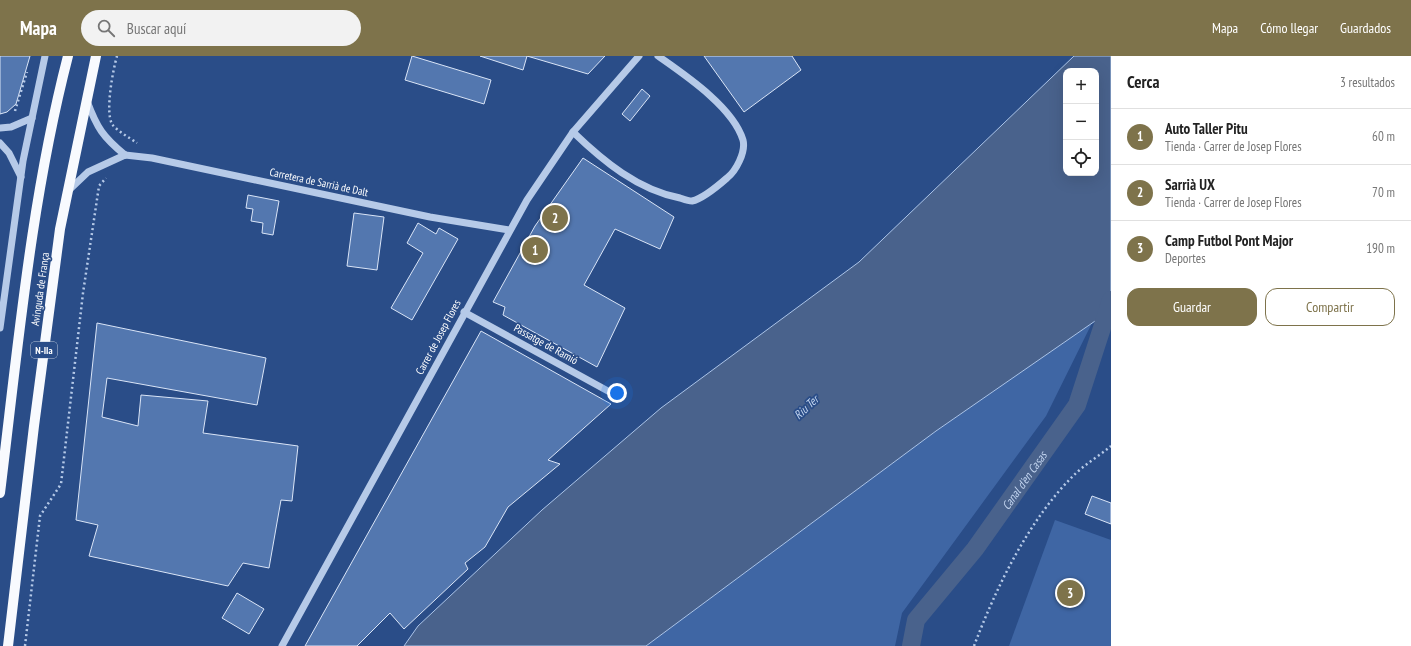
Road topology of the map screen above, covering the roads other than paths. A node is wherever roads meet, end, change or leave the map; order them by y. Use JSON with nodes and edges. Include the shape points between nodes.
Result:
{"nodes":[{"id":1,"x":45,"y":56,"type":"edge"},
{"id":2,"x":68,"y":56,"type":"edge"},
{"id":3,"x":96,"y":56,"type":"edge"},
{"id":4,"x":639,"y":56,"type":"edge"},
{"id":5,"x":658,"y":56,"type":"edge"},
{"id":6,"x":86,"y":97,"type":"junction"},
{"id":7,"x":32,"y":118,"type":"junction"},
{"id":8,"x":0,"y":128,"type":"edge"},
{"id":9,"x":573,"y":132,"type":"junction"},
{"id":10,"x":0,"y":143,"type":"edge"},
{"id":11,"x":125,"y":155,"type":"junction"},
{"id":12,"x":21,"y":177,"type":"junction"},
{"id":13,"x":67,"y":192,"type":"junction"},
{"id":14,"x":509,"y":230,"type":"junction"},
{"id":15,"x":464,"y":312,"type":"junction"},
{"id":16,"x":0,"y":328,"type":"edge"},
{"id":17,"x":617,"y":396,"type":"dead end"},
{"id":18,"x":0,"y":493,"type":"edge"},
{"id":19,"x":8,"y":646,"type":"edge"},
{"id":20,"x":282,"y":646,"type":"edge"}],
"edges":[{"from":1,"to":7,"type":"street"},
{"from":2,"to":18,"type":"main road","name":"Avinguda de França","number":"N-IIa","via":[[48,141],[34,223]]},
{"from":3,"to":6,"type":"main road","name":"Avinguda de França","number":"N-IIa"},
{"from":4,"to":9,"type":"street","name":"Carrer de Josep Flores"},
{"from":5,"to":9,"type":"street","via":[[716,102],[733,122],[743,141],[741,156],[732,173],[714,189],[692,201],[665,195],[599,157]]},
{"from":6,"to":11,"type":"street","via":[[95,123],[107,140]]},
{"from":6,"to":13,"type":"main road","name":"Avinguda de França","number":"N-IIa"},
{"from":7,"to":8,"type":"street","via":[[11,127]]},
{"from":7,"to":12,"type":"street"},
{"from":9,"to":14,"type":"street","name":"Carrer de Josep Flores"},
{"from":10,"to":12,"type":"street","via":[[8,151]]},
{"from":11,"to":13,"type":"street","via":[[88,172]]},
{"from":11,"to":14,"type":"street","name":"Carretera de Sarrià de Dalt","via":[[152,158],[430,217]]},
{"from":12,"to":16,"type":"street"},
{"from":13,"to":19,"type":"main road","name":"Avinguda de França","number":"N-IIa","via":[[34,426]]},
{"from":14,"to":15,"type":"street","name":"Carrer de Josep Flores"},
{"from":15,"to":17,"type":"street","name":"Passatge de Ramió"},
{"from":15,"to":20,"type":"street","name":"Carrer de Josep Flores"}]}
